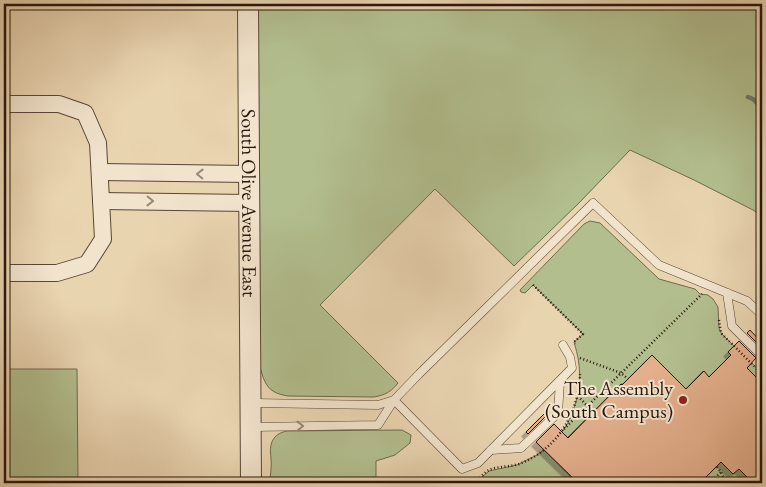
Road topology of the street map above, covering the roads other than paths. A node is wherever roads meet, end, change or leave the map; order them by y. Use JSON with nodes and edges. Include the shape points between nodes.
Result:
{"nodes":[{"id":1,"x":248,"y":4,"type":"edge"},
{"id":2,"x":4,"y":104,"type":"edge"},
{"id":3,"x":100,"y":172,"type":"junction"},
{"id":4,"x":249,"y":174,"type":"junction"},
{"id":5,"x":101,"y":201,"type":"junction"},
{"id":6,"x":249,"y":202,"type":"junction"},
{"id":7,"x":4,"y":274,"type":"edge"},
{"id":8,"x":728,"y":293,"type":"junction"},
{"id":9,"x":762,"y":315,"type":"edge"},
{"id":10,"x":563,"y":344,"type":"dead end"},
{"id":11,"x":762,"y":356,"type":"edge"},
{"id":12,"x":560,"y":381,"type":"junction"},
{"id":13,"x":394,"y":400,"type":"junction"},
{"id":14,"x":251,"y":403,"type":"junction"},
{"id":15,"x":251,"y":427,"type":"junction"},
{"id":16,"x":491,"y":450,"type":"junction"},
{"id":17,"x":251,"y":483,"type":"edge"}],
"edges":[{"from":1,"to":4,"type":"street","name":"South Olive Avenue East"},
{"from":2,"to":3,"type":"street","via":[[59,104],[85,113],[98,143]]},
{"from":4,"to":3,"type":"street","one_way":true},
{"from":3,"to":5,"type":"street"},
{"from":4,"to":6,"type":"street","name":"South Olive Avenue East"},
{"from":5,"to":6,"type":"street","one_way":true},
{"from":5,"to":7,"type":"street","via":[[103,239],[87,264],[57,273]]},
{"from":6,"to":14,"type":"street","name":"South Olive Avenue East"},
{"from":8,"to":9,"type":"lane","via":[[747,301]]},
{"from":8,"to":11,"type":"lane","via":[[732,326]]},
{"from":8,"to":13,"type":"lane","via":[[659,265],[593,202]]},
{"from":10,"to":12,"type":"lane","via":[[572,368]]},
{"from":12,"to":16,"type":"lane"},
{"from":12,"to":16,"type":"lane","via":[[558,413],[521,448]]},
{"from":13,"to":14,"type":"lane","via":[[378,405]]},
{"from":15,"to":13,"type":"lane","one_way":true,"via":[[378,425]]},
{"from":13,"to":16,"type":"lane","via":[[462,469],[478,463]]},
{"from":14,"to":15,"type":"street","name":"South Olive Avenue East"},
{"from":15,"to":17,"type":"street"}]}
